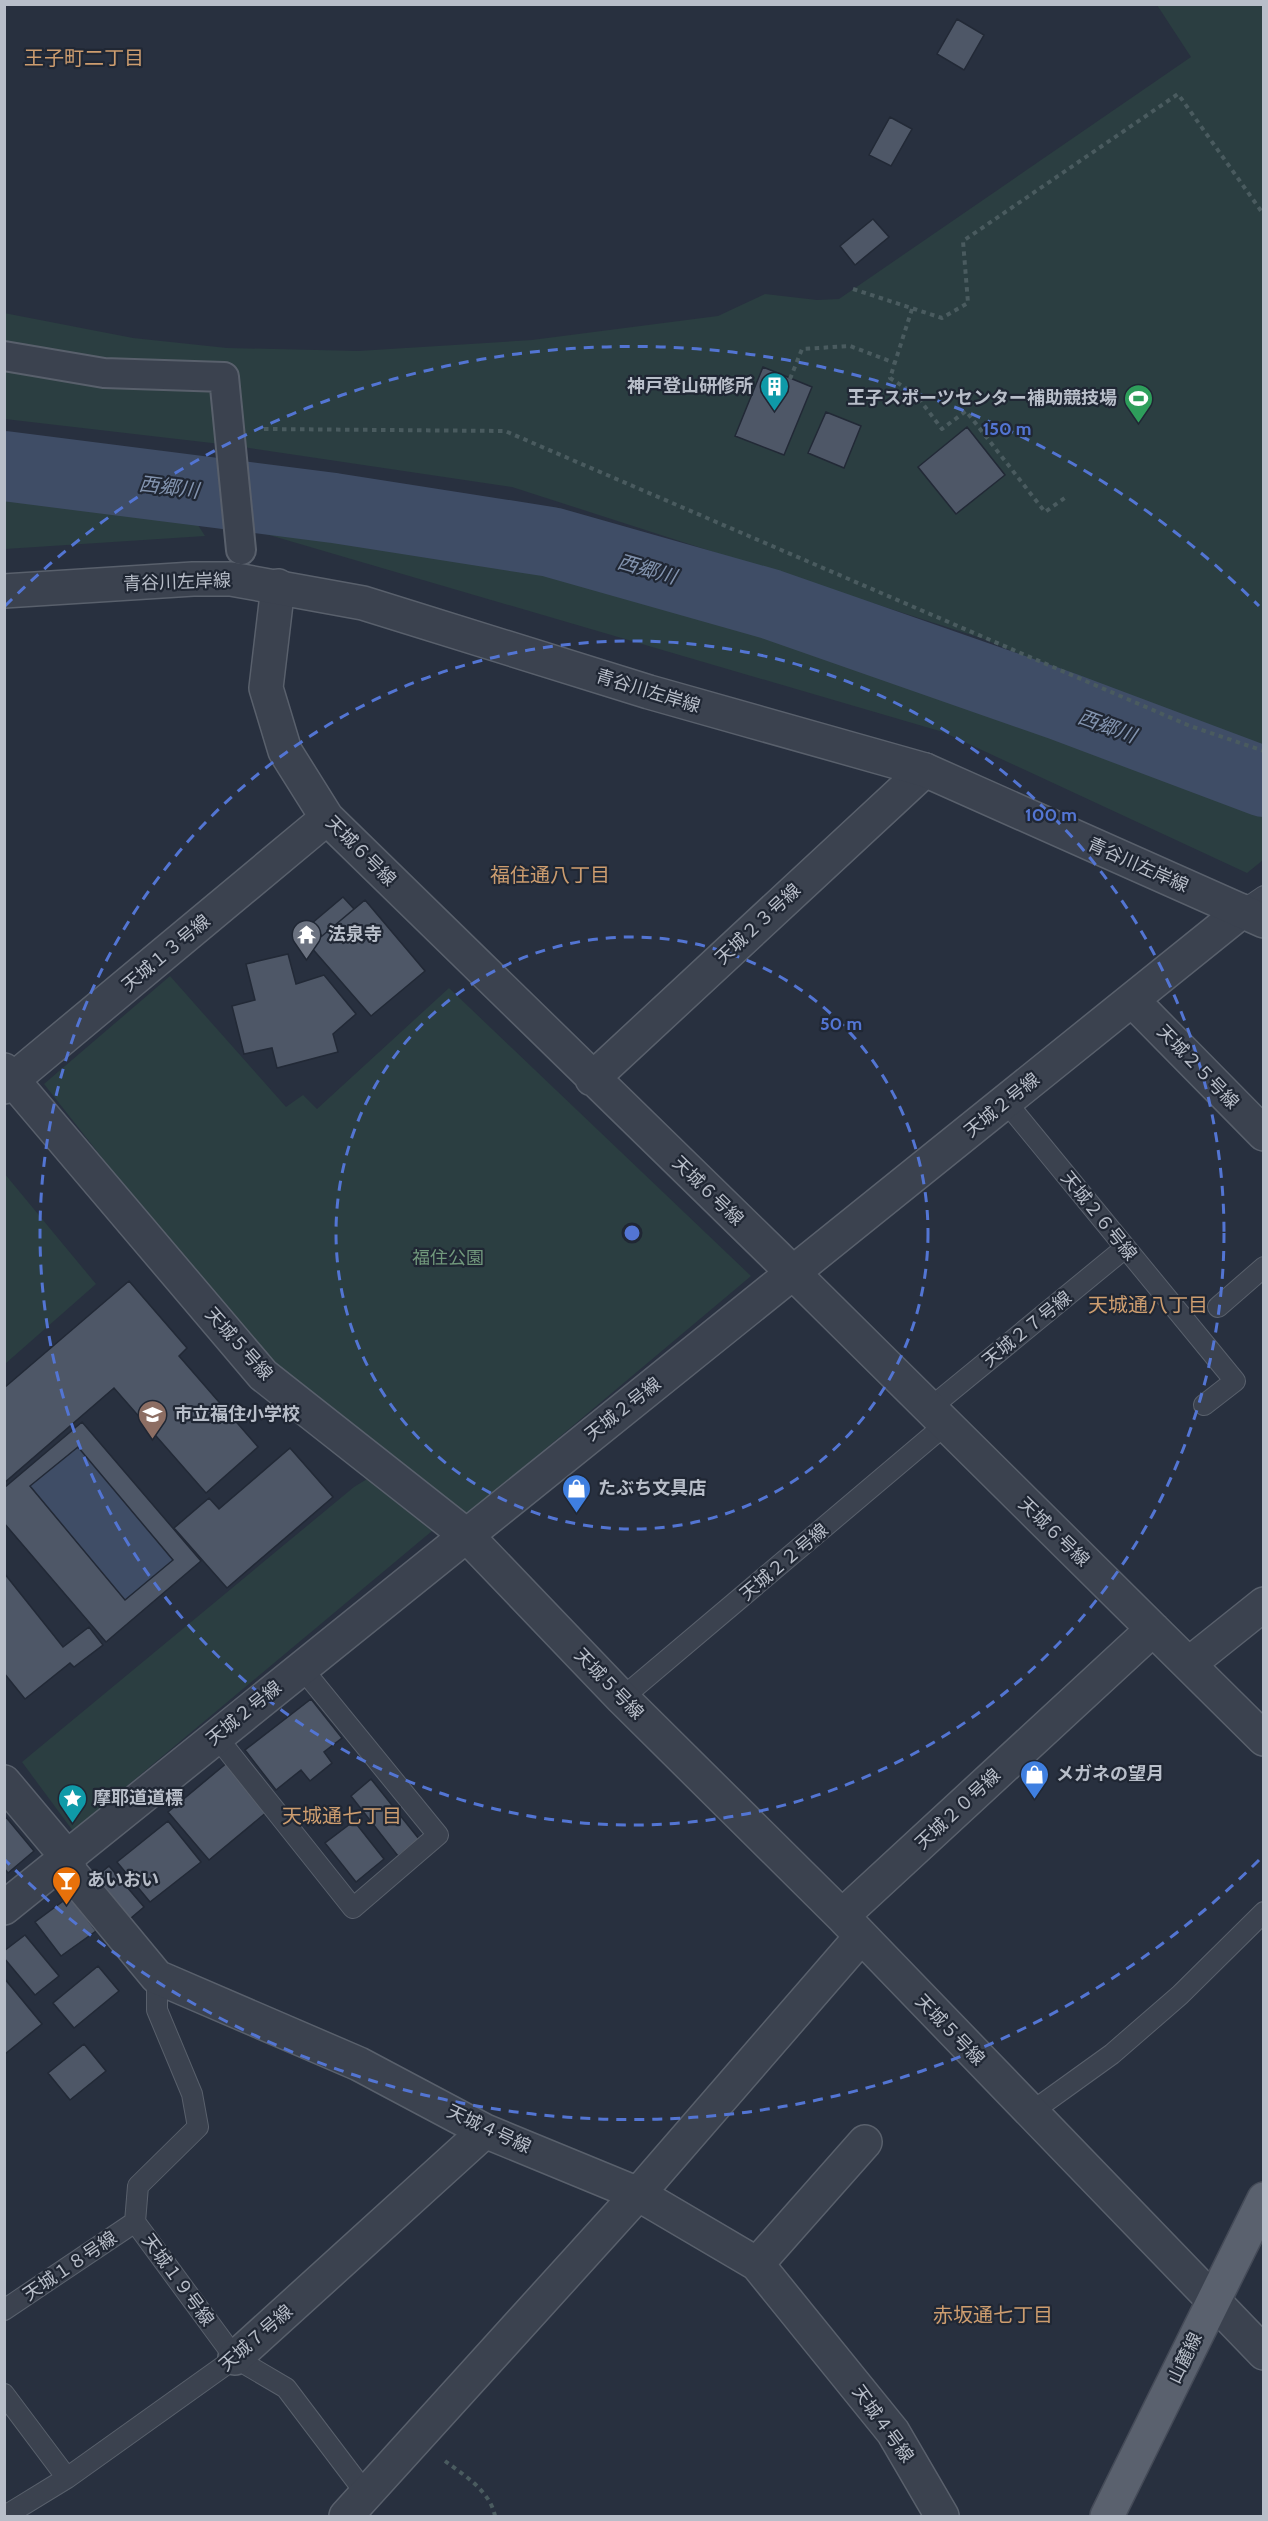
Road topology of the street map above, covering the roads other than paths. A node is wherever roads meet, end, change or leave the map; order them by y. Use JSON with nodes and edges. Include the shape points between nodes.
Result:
{"nodes":[{"id":1,"x":4,"y":356,"type":"edge"},
{"id":2,"x":240,"y":540,"type":"dead end"},
{"id":3,"x":278,"y":586,"type":"junction"},
{"id":4,"x":4,"y":591,"type":"edge"},
{"id":5,"x":925,"y":770,"type":"junction"},
{"id":6,"x":327,"y":818,"type":"junction"},
{"id":7,"x":1256,"y":909,"type":"edge"},
{"id":8,"x":1132,"y":1000,"type":"junction"},
{"id":9,"x":7,"y":1079,"type":"edge"},
{"id":10,"x":592,"y":1079,"type":"junction"},
{"id":11,"x":1006,"y":1102,"type":"junction"},
{"id":12,"x":1263,"y":1134,"type":"edge"},
{"id":13,"x":1125,"y":1248,"type":"junction"},
{"id":14,"x":1263,"y":1267,"type":"edge"},
{"id":15,"x":793,"y":1274,"type":"junction"},
{"id":16,"x":1218,"y":1307,"type":"dead end"},
{"id":17,"x":1204,"y":1405,"type":"dead end"},
{"id":18,"x":937,"y":1417,"type":"junction"},
{"id":19,"x":466,"y":1535,"type":"junction"},
{"id":20,"x":1263,"y":1604,"type":"edge"},
{"id":21,"x":1153,"y":1629,"type":"junction"},
{"id":22,"x":1189,"y":1664,"type":"junction"},
{"id":23,"x":301,"y":1667,"type":"junction"},
{"id":24,"x":622,"y":1698,"type":"junction"},
{"id":25,"x":216,"y":1736,"type":"junction"},
{"id":26,"x":1263,"y":1739,"type":"edge"},
{"id":27,"x":4,"y":1782,"type":"edge"},
{"id":28,"x":67,"y":1857,"type":"junction"},
{"id":29,"x":4,"y":1908,"type":"edge"},
{"id":30,"x":1263,"y":1912,"type":"edge"},
{"id":31,"x":851,"y":1927,"type":"junction"},
{"id":32,"x":157,"y":1977,"type":"junction"},
{"id":33,"x":1030,"y":2113,"type":"junction"},
{"id":34,"x":485,"y":2131,"type":"junction"},
{"id":35,"x":865,"y":2142,"type":"dead end"},
{"id":36,"x":638,"y":2194,"type":"junction"},
{"id":37,"x":1262,"y":2205,"type":"edge"},
{"id":38,"x":135,"y":2222,"type":"junction"},
{"id":39,"x":757,"y":2264,"type":"junction"},
{"id":40,"x":1212,"y":2302,"type":"junction"},
{"id":41,"x":4,"y":2310,"type":"edge"},
{"id":42,"x":1263,"y":2353,"type":"edge"},
{"id":43,"x":236,"y":2358,"type":"junction"},
{"id":44,"x":4,"y":2394,"type":"edge"},
{"id":45,"x":67,"y":2478,"type":"junction"},
{"id":46,"x":357,"y":2506,"type":"edge"},
{"id":47,"x":5,"y":2517,"type":"edge"},
{"id":48,"x":942,"y":2517,"type":"edge"},
{"id":49,"x":1107,"y":2517,"type":"edge"}],
"edges":[{"from":1,"to":2,"type":"street","via":[[104,373],[224,377]]},
{"from":3,"to":4,"type":"street","name":"青谷川左岸線","via":[[231,579],[194,579]]},
{"from":3,"to":5,"type":"street","name":"青谷川左岸線","via":[[363,603],[649,692]]},
{"from":3,"to":6,"type":"street","name":"天城６号線","via":[[266,688],[285,752]]},
{"from":5,"to":7,"type":"street","name":"青谷川左岸線"},
{"from":5,"to":10,"type":"street","name":"天城２３号線"},
{"from":6,"to":9,"type":"street","name":"天城１３号線"},
{"from":6,"to":10,"type":"street","name":"天城６号線"},
{"from":7,"to":8,"type":"street","name":"天城２号線"},
{"from":8,"to":11,"type":"street","name":"天城２号線"},
{"from":8,"to":12,"type":"street","name":"天城２５号線"},
{"from":9,"to":19,"type":"street","name":"天城５号線","via":[[263,1375]]},
{"from":10,"to":15,"type":"street","name":"天城６号線"},
{"from":11,"to":13,"type":"lane","name":"天城２６号線"},
{"from":11,"to":15,"type":"street","name":"天城２号線"},
{"from":13,"to":17,"type":"lane","name":"天城２６号線","via":[[1235,1381]]},
{"from":13,"to":18,"type":"lane","name":"天城２７号線"},
{"from":14,"to":16,"type":"lane"},
{"from":15,"to":18,"type":"street","name":"天城６号線"},
{"from":15,"to":19,"type":"street","name":"天城２号線"},
{"from":18,"to":21,"type":"street","name":"天城６号線"},
{"from":18,"to":24,"type":"lane","name":"天城２２号線"},
{"from":19,"to":23,"type":"street","name":"天城２号線"},
{"from":19,"to":24,"type":"street","name":"天城５号線"},
{"from":20,"to":22,"type":"street"},
{"from":21,"to":22,"type":"street","name":"天城６号線"},
{"from":21,"to":31,"type":"street","name":"天城２０号線"},
{"from":22,"to":26,"type":"street","name":"天城６号線"},
{"from":23,"to":25,"type":"street","name":"天城２号線"},
{"from":23,"to":25,"type":"lane","via":[[438,1835],[353,1908]]},
{"from":24,"to":31,"type":"street","name":"天城５号線"},
{"from":25,"to":28,"type":"street","name":"天城２号線"},
{"from":27,"to":28,"type":"street","name":"天城４号線"},
{"from":28,"to":29,"type":"street","name":"天城２号線"},
{"from":28,"to":32,"type":"street","name":"天城４号線","via":[[71,1873]]},
{"from":30,"to":33,"type":"lane","via":[[1112,2054]]},
{"from":31,"to":33,"type":"street","name":"天城５号線"},
{"from":31,"to":36,"type":"street","name":"天城２０号線"},
{"from":32,"to":34,"type":"street","name":"天城４号線","via":[[359,2064]]},
{"from":32,"to":38,"type":"lane","name":"天城１９号線","via":[[157,2010],[192,2094],[198,2127],[138,2186]]},
{"from":33,"to":40,"type":"street","name":"天城５号線"},
{"from":34,"to":36,"type":"street","name":"天城４号線"},
{"from":34,"to":43,"type":"street","name":"天城７号線"},
{"from":35,"to":39,"type":"street"},
{"from":36,"to":39,"type":"street","name":"天城４号線"},
{"from":36,"to":46,"type":"street","name":"天城２０号線"},
{"from":37,"to":40,"type":"main road","name":"山麓線"},
{"from":38,"to":41,"type":"lane","name":"天城１８号線"},
{"from":38,"to":43,"type":"lane","name":"天城１９号線"},
{"from":39,"to":48,"type":"street","name":"天城４号線","via":[[893,2432]]},
{"from":40,"to":42,"type":"street","name":"天城５号線"},
{"from":40,"to":49,"type":"main road","name":"山麓線"},
{"from":43,"to":45,"type":"lane","name":"天城７号線"},
{"from":43,"to":46,"type":"lane","via":[[286,2388]]},
{"from":44,"to":45,"type":"lane"},
{"from":45,"to":47,"type":"lane","name":"天城７号線"}]}
